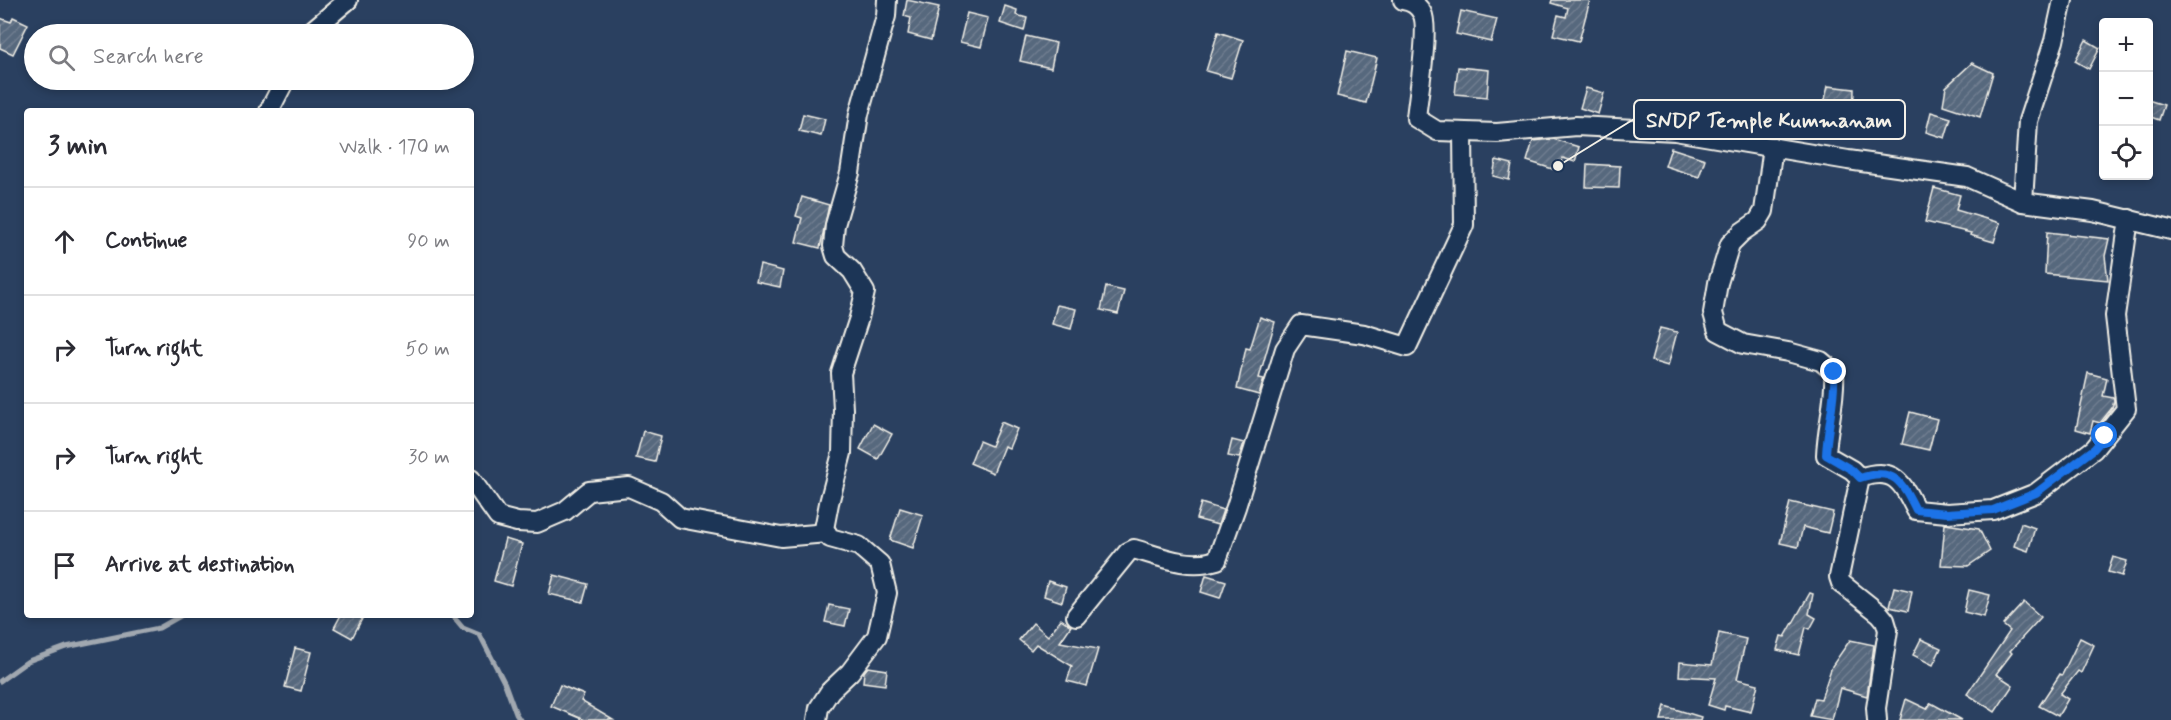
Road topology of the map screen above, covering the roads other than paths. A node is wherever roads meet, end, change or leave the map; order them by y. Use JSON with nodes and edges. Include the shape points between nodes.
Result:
{"nodes":[{"id":1,"x":348,"y":0,"type":"edge"},
{"id":2,"x":887,"y":0,"type":"edge"},
{"id":3,"x":1403,"y":0,"type":"edge"},
{"id":4,"x":2063,"y":0,"type":"edge"},
{"id":5,"x":320,"y":24,"type":"edge"},
{"id":6,"x":280,"y":90,"type":"edge"},
{"id":7,"x":271,"y":108,"type":"edge"},
{"id":8,"x":1463,"y":132,"type":"junction"},
{"id":9,"x":1773,"y":147,"type":"junction"},
{"id":10,"x":2023,"y":202,"type":"junction"},
{"id":11,"x":2129,"y":219,"type":"junction"},
{"id":12,"x":2171,"y":230,"type":"edge"},
{"id":13,"x":1860,"y":478,"type":"junction"},
{"id":14,"x":474,"y":483,"type":"edge"},
{"id":15,"x":827,"y":533,"type":"junction"},
{"id":16,"x":1076,"y":616,"type":"dead end"},
{"id":17,"x":816,"y":720,"type":"edge"},
{"id":18,"x":1877,"y":720,"type":"edge"}],
"edges":[{"from":1,"to":5,"type":"street"},
{"from":2,"to":15,"type":"street","via":[[835,225],[836,256],[852,271],[865,292],[841,373],[842,453],[824,529]]},
{"from":3,"to":8,"type":"street","via":[[1412,2],[1423,14],[1425,42],[1416,118],[1437,131]]},
{"from":4,"to":10,"type":"street","via":[[2028,121]]},
{"from":6,"to":7,"type":"street"},
{"from":8,"to":9,"type":"street","via":[[1576,126],[1675,130]]},
{"from":8,"to":16,"type":"street","via":[[1464,225],[1407,347],[1364,334],[1301,325],[1285,349],[1217,560],[1179,562],[1134,549]]},
{"from":9,"to":10,"type":"street","via":[[1967,177]]},
{"from":9,"to":13,"type":"street","via":[[1764,211],[1730,244],[1713,313],[1718,331],[1743,344],[1821,360],[1834,372],[1826,455]]},
{"from":10,"to":11,"type":"street"},
{"from":11,"to":12,"type":"street"},
{"from":11,"to":13,"type":"street","via":[[2115,316],[2126,409],[2094,449],[2036,493],[1993,510],[1916,510],[1905,487],[1887,474],[1877,472]]},
{"from":13,"to":18,"type":"street","via":[[1839,577],[1841,583],[1880,614],[1888,630]]},
{"from":14,"to":15,"type":"street","via":[[498,517],[517,522],[537,523],[565,511],[589,491],[629,487],[661,501],[680,518],[782,537]]},
{"from":15,"to":17,"type":"street","via":[[830,538],[859,546],[880,564],[886,593],[877,636],[830,691]]}]}
